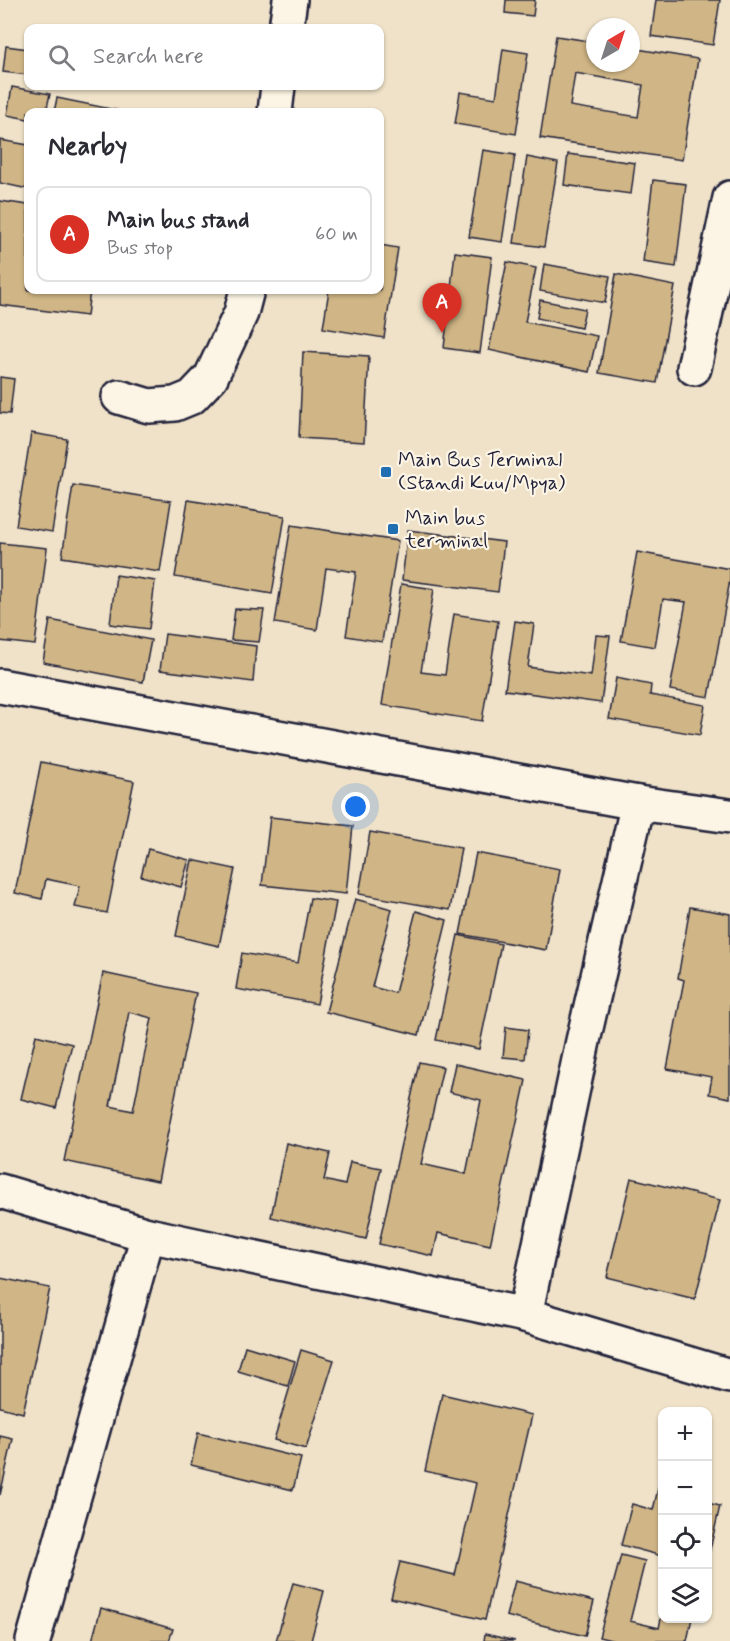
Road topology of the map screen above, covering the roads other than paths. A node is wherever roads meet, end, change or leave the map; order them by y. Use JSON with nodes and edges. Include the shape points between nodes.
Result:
{"nodes":[{"id":1,"x":290,"y":0,"type":"edge"},
{"id":2,"x":287,"y":24,"type":"edge"},
{"id":3,"x":278,"y":90,"type":"edge"},
{"id":4,"x":275,"y":108,"type":"edge"},
{"id":5,"x":730,"y":198,"type":"edge"},
{"id":6,"x":246,"y":294,"type":"edge"},
{"id":7,"x":694,"y":368,"type":"dead end"},
{"id":8,"x":119,"y":397,"type":"dead end"},
{"id":9,"x":0,"y":686,"type":"edge"},
{"id":10,"x":638,"y":803,"type":"junction"},
{"id":11,"x":730,"y":816,"type":"edge"},
{"id":12,"x":0,"y":1191,"type":"edge"},
{"id":13,"x":148,"y":1235,"type":"junction"},
{"id":14,"x":525,"y":1315,"type":"junction"},
{"id":15,"x":730,"y":1376,"type":"edge"},
{"id":16,"x":33,"y":1641,"type":"edge"}],
"edges":[{"from":1,"to":2,"type":"street"},
{"from":3,"to":4,"type":"street"},
{"from":5,"to":7,"type":"street"},
{"from":6,"to":8,"type":"street","via":[[211,377],[192,397],[175,404],[149,406]]},
{"from":9,"to":10,"type":"street"},
{"from":10,"to":11,"type":"street"},
{"from":10,"to":14,"type":"street"},
{"from":12,"to":13,"type":"street"},
{"from":13,"to":14,"type":"street"},
{"from":13,"to":16,"type":"street"},
{"from":14,"to":15,"type":"street"}]}
